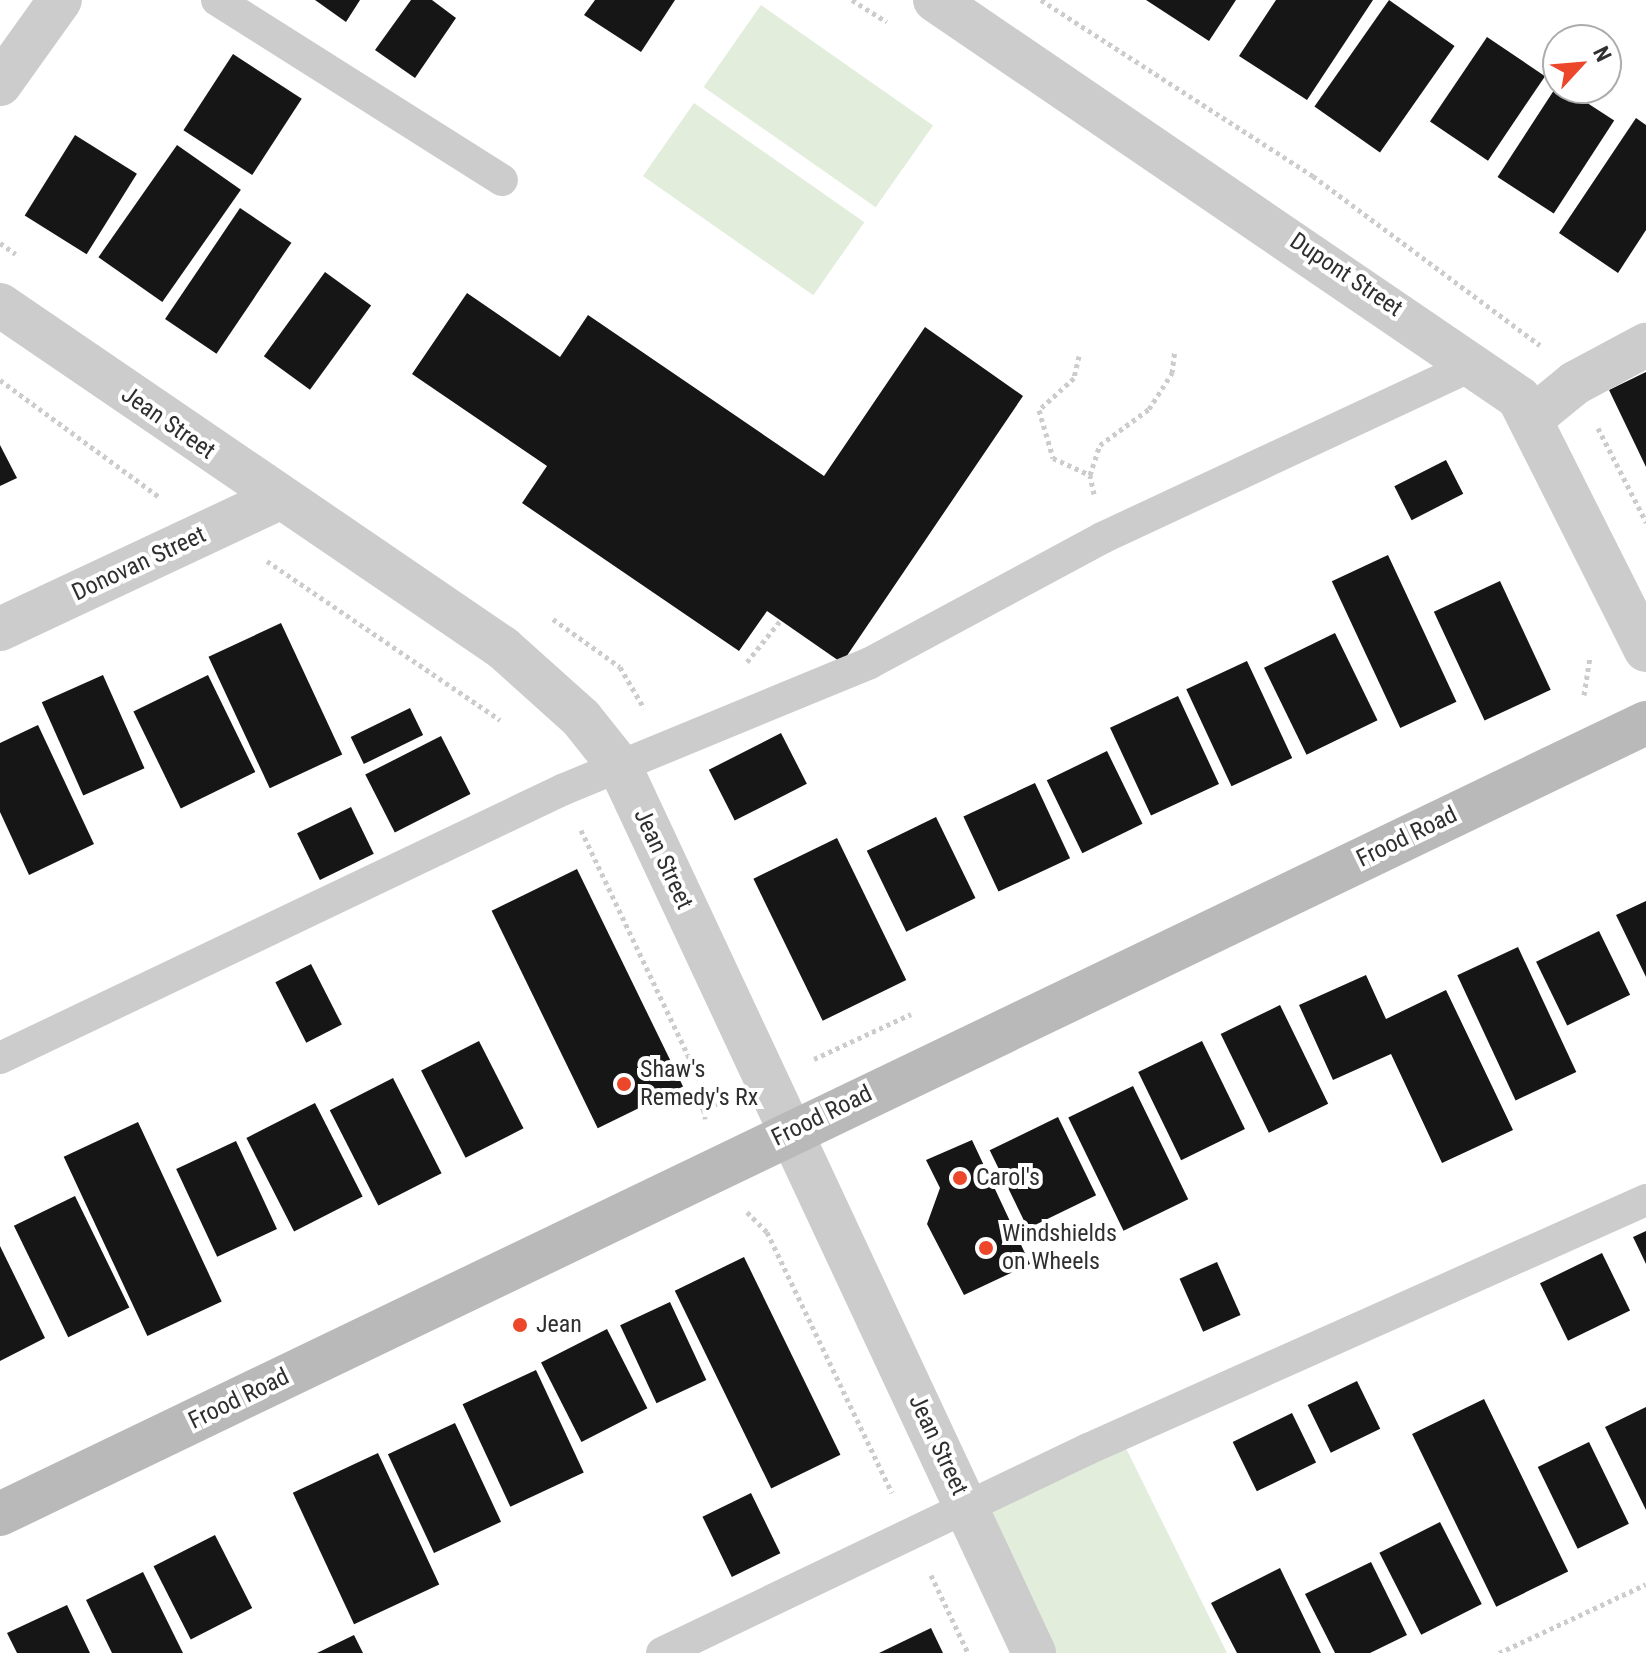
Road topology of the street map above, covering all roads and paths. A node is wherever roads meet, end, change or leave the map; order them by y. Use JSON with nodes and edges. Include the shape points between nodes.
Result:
{"nodes":[{"id":1,"x":60,"y":0,"type":"edge"},
{"id":2,"x":217,"y":0,"type":"edge"},
{"id":3,"x":852,"y":0,"type":"edge"},
{"id":4,"x":935,"y":0,"type":"edge"},
{"id":5,"x":893,"y":26,"type":"dead end"},
{"id":6,"x":0,"y":84,"type":"edge"},
{"id":7,"x":502,"y":180,"type":"dead end"},
{"id":8,"x":0,"y":305,"type":"edge"},
{"id":9,"x":1646,"y":345,"type":"edge"},
{"id":10,"x":1175,"y":350,"type":"dead end"},
{"id":11,"x":1079,"y":356,"type":"dead end"},
{"id":12,"x":1477,"y":363,"type":"junction"},
{"id":13,"x":0,"y":380,"type":"edge"},
{"id":14,"x":1531,"y":419,"type":"junction"},
{"id":15,"x":1090,"y":475,"type":"junction"},
{"id":16,"x":277,"y":499,"type":"junction"},
{"id":17,"x":207,"y":532,"type":"junction"},
{"id":18,"x":1102,"y":538,"type":"junction"},
{"id":19,"x":0,"y":629,"type":"edge"},
{"id":20,"x":1583,"y":640,"type":"dead end"},
{"id":21,"x":1646,"y":650,"type":"edge"},
{"id":22,"x":1583,"y":700,"type":"dead end"},
{"id":23,"x":504,"y":722,"type":"dead end"},
{"id":24,"x":1646,"y":723,"type":"edge"},
{"id":25,"x":620,"y":767,"type":"junction"},
{"id":26,"x":562,"y":790,"type":"junction"},
{"id":27,"x":0,"y":1058,"type":"edge"},
{"id":28,"x":701,"y":1111,"type":"dead end"},
{"id":29,"x":791,"y":1131,"type":"junction"},
{"id":30,"x":1646,"y":1200,"type":"edge"},
{"id":31,"x":748,"y":1214,"type":"dead end"},
{"id":32,"x":968,"y":1510,"type":"junction"},
{"id":33,"x":0,"y":1514,"type":"edge"},
{"id":34,"x":912,"y":1535,"type":"junction"},
{"id":35,"x":1646,"y":1584,"type":"edge"},
{"id":36,"x":662,"y":1653,"type":"edge"},
{"id":37,"x":968,"y":1653,"type":"edge"},
{"id":38,"x":1034,"y":1653,"type":"edge"},
{"id":39,"x":1499,"y":1653,"type":"edge"}],
"edges":[{"from":1,"to":6,"type":"street"},
{"from":2,"to":7,"type":"lane"},
{"from":3,"to":5,"type":"path"},
{"from":4,"to":12,"type":"street","name":"Dupont Street"},
{"from":8,"to":16,"type":"street","name":"Jean Street"},
{"from":9,"to":14,"type":"street","via":[[1575,383]]},
{"from":10,"to":15,"type":"path","via":[[1172,373],[1149,409],[1100,445]]},
{"from":11,"to":15,"type":"path","via":[[1074,378],[1039,410],[1053,458]]},
{"from":12,"to":14,"type":"street","name":"Dupont Street","via":[[1519,398]]},
{"from":12,"to":18,"type":"lane"},
{"from":13,"to":17,"type":"path"},
{"from":14,"to":21,"type":"street","name":"Dupont Street"},
{"from":15,"to":18,"type":"path"},
{"from":16,"to":17,"type":"street","name":"Donovan Street"},
{"from":16,"to":25,"type":"street","name":"Jean Street","via":[[503,648],[581,718]]},
{"from":17,"to":19,"type":"street","name":"Donovan Street"},
{"from":17,"to":23,"type":"path","via":[[269,562]]},
{"from":18,"to":25,"type":"lane","via":[[870,663]]},
{"from":20,"to":22,"type":"path","via":[[1590,655]]},
{"from":24,"to":29,"type":"street","name":"Frood Road"},
{"from":25,"to":26,"type":"lane"},
{"from":25,"to":29,"type":"street","name":"Jean Street"},
{"from":26,"to":27,"type":"lane"},
{"from":26,"to":28,"type":"path","via":[[702,1085]]},
{"from":29,"to":32,"type":"street","name":"Jean Street"},
{"from":29,"to":33,"type":"street","name":"Frood Road"},
{"from":30,"to":32,"type":"lane"},
{"from":31,"to":34,"type":"path","via":[[767,1232]]},
{"from":32,"to":34,"type":"lane"},
{"from":32,"to":38,"type":"street","name":"Jean Street"},
{"from":34,"to":36,"type":"lane"},
{"from":34,"to":37,"type":"path"},
{"from":35,"to":39,"type":"path"}]}
